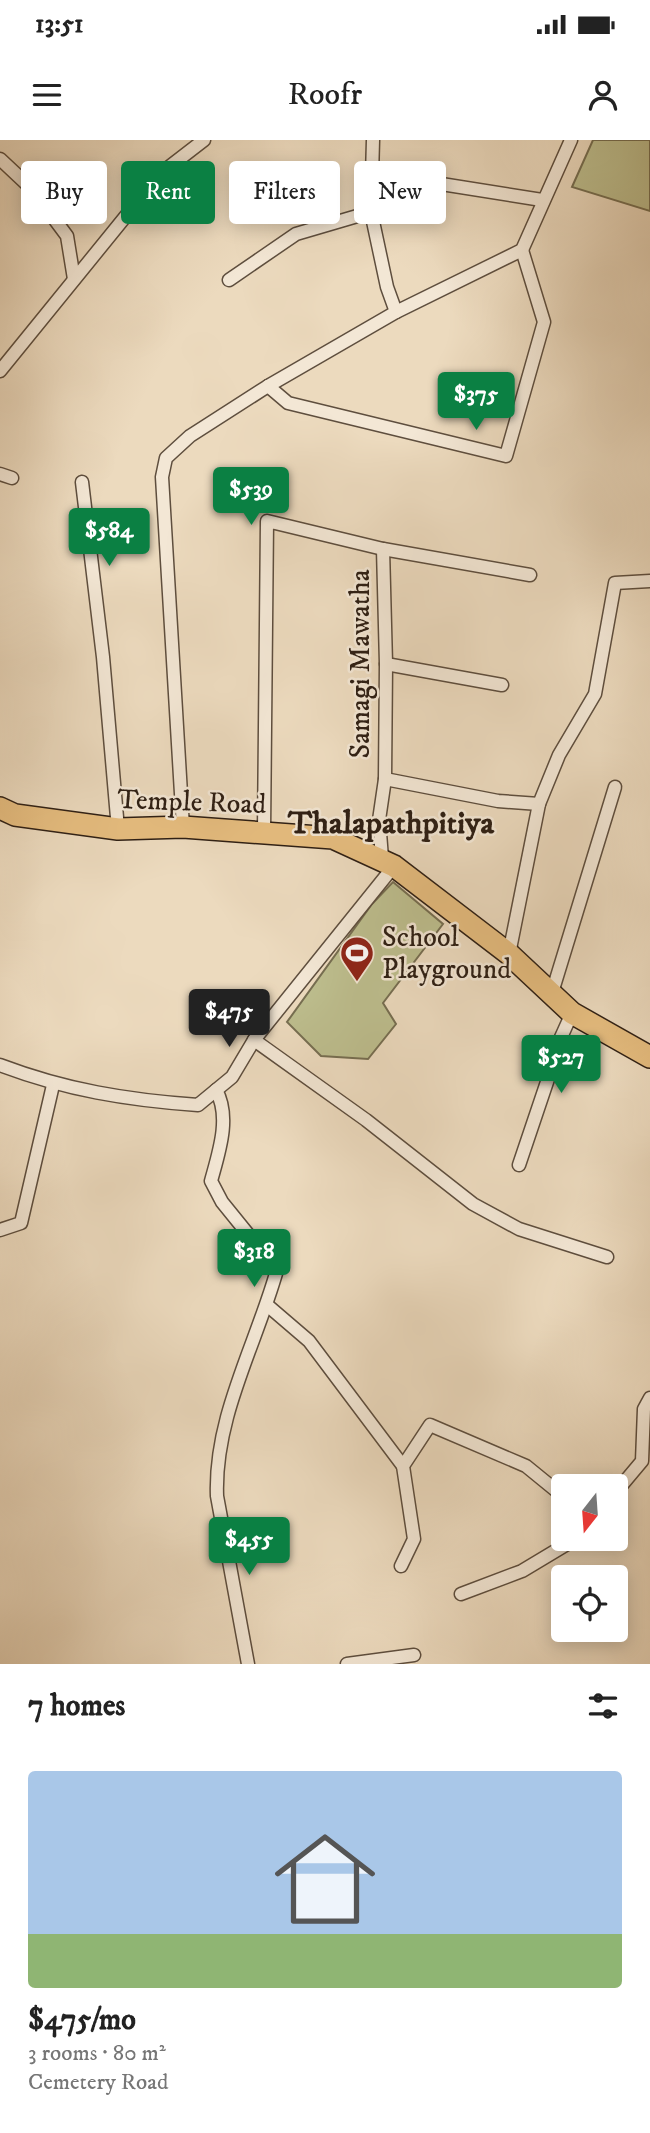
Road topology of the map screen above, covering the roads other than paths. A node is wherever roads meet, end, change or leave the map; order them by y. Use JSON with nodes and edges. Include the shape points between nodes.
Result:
{"nodes":[{"id":1,"x":204,"y":140,"type":"edge"},
{"id":2,"x":373,"y":140,"type":"edge"},
{"id":3,"x":571,"y":140,"type":"edge"},
{"id":4,"x":0,"y":159,"type":"edge"},
{"id":5,"x":372,"y":161,"type":"edge"},
{"id":6,"x":446,"y":185,"type":"edge"},
{"id":7,"x":542,"y":200,"type":"junction"},
{"id":8,"x":354,"y":217,"type":"edge"},
{"id":9,"x":374,"y":224,"type":"edge"},
{"id":10,"x":522,"y":250,"type":"junction"},
{"id":11,"x":74,"y":279,"type":"junction"},
{"id":12,"x":229,"y":280,"type":"dead end"},
{"id":13,"x":397,"y":312,"type":"junction"},
{"id":14,"x":0,"y":371,"type":"edge"},
{"id":15,"x":268,"y":386,"type":"junction"},
{"id":16,"x":82,"y":482,"type":"dead end"},
{"id":17,"x":383,"y":549,"type":"junction"},
{"id":18,"x":530,"y":575,"type":"dead end"},
{"id":19,"x":650,"y":581,"type":"edge"},
{"id":20,"x":386,"y":664,"type":"junction"},
{"id":21,"x":502,"y":685,"type":"dead end"},
{"id":22,"x":385,"y":779,"type":"junction"},
{"id":23,"x":615,"y":787,"type":"dead end"},
{"id":24,"x":539,"y":804,"type":"junction"},
{"id":25,"x":0,"y":808,"type":"edge"},
{"id":26,"x":183,"y":827,"type":"junction"},
{"id":27,"x":118,"y":829,"type":"junction"},
{"id":28,"x":264,"y":831,"type":"junction"},
{"id":29,"x":388,"y":862,"type":"junction"},
{"id":30,"x":509,"y":954,"type":"junction"},
{"id":31,"x":551,"y":996,"type":"junction"},
{"id":32,"x":572,"y":1013,"type":"junction"},
{"id":33,"x":254,"y":1040,"type":"junction"},
{"id":34,"x":649,"y":1055,"type":"edge"},
{"id":35,"x":0,"y":1065,"type":"edge"},
{"id":36,"x":52,"y":1084,"type":"junction"},
{"id":37,"x":216,"y":1090,"type":"junction"},
{"id":38,"x":519,"y":1165,"type":"dead end"},
{"id":39,"x":0,"y":1230,"type":"edge"},
{"id":40,"x":607,"y":1257,"type":"dead end"},
{"id":41,"x":267,"y":1305,"type":"junction"},
{"id":42,"x":648,"y":1406,"type":"edge"},
{"id":43,"x":402,"y":1466,"type":"junction"},
{"id":44,"x":628,"y":1478,"type":"edge"},
{"id":45,"x":551,"y":1486,"type":"edge"},
{"id":46,"x":555,"y":1551,"type":"edge"},
{"id":47,"x":401,"y":1566,"type":"dead end"},
{"id":48,"x":461,"y":1594,"type":"dead end"},
{"id":49,"x":414,"y":1655,"type":"dead end"},
{"id":50,"x":248,"y":1664,"type":"edge"},
{"id":51,"x":347,"y":1664,"type":"edge"}],
"edges":[{"from":1,"to":11,"type":"street","via":[[160,174]]},
{"from":2,"to":5,"type":"street"},
{"from":3,"to":7,"type":"street"},
{"from":4,"to":11,"type":"street","via":[[32,188],[67,236]]},
{"from":6,"to":7,"type":"street"},
{"from":7,"to":10,"type":"street"},
{"from":8,"to":12,"type":"street","via":[[296,234]]},
{"from":9,"to":13,"type":"street"},
{"from":10,"to":13,"type":"street"},
{"from":10,"to":15,"type":"street","via":[[544,323],[506,456],[288,403]]},
{"from":11,"to":14,"type":"street"},
{"from":13,"to":15,"type":"street"},
{"from":15,"to":26,"type":"street","via":[[190,436],[166,458],[162,477]]},
{"from":16,"to":27,"type":"street"},
{"from":17,"to":18,"type":"street"},
{"from":17,"to":20,"type":"street","name":"Samagi Mawatha"},
{"from":17,"to":28,"type":"street","via":[[267,521]]},
{"from":19,"to":24,"type":"street","via":[[615,583],[595,694],[559,755]]},
{"from":20,"to":21,"type":"street"},
{"from":20,"to":22,"type":"street","name":"Samagi Mawatha"},
{"from":22,"to":24,"type":"street","name":"Samagi Mawatha","via":[[498,801]]},
{"from":22,"to":29,"type":"street","name":"Samagi Mawatha","via":[[379,820]]},
{"from":23,"to":31,"type":"street"},
{"from":24,"to":30,"type":"street"},
{"from":25,"to":27,"type":"main road","name":"Temple Road","via":[[15,815]]},
{"from":26,"to":27,"type":"main road","name":"Temple Road"},
{"from":26,"to":28,"type":"main road","name":"Temple Road"},
{"from":28,"to":29,"type":"main road","name":"Temple Road","via":[[333,838]]},
{"from":29,"to":30,"type":"main road","name":"Temple Road"},
{"from":29,"to":33,"type":"street"},
{"from":30,"to":31,"type":"main road","name":"Temple Road"},
{"from":31,"to":32,"type":"main road","name":"Temple Road"},
{"from":32,"to":34,"type":"main road","name":"Temple Road"},
{"from":32,"to":38,"type":"street","via":[[549,1063],[549,1076]]},
{"from":33,"to":37,"type":"street","via":[[232,1077]]},
{"from":33,"to":40,"type":"street","via":[[473,1204],[519,1229]]},
{"from":35,"to":36,"type":"street"},
{"from":36,"to":37,"type":"street","via":[[198,1105]]},
{"from":36,"to":39,"type":"street","via":[[21,1223]]},
{"from":37,"to":41,"type":"street","via":[[224,1105],[220,1150],[211,1181],[222,1202],[277,1270]]},
{"from":41,"to":43,"type":"street","via":[[309,1342]]},
{"from":41,"to":50,"type":"street","via":[[233,1390],[216,1475]]},
{"from":42,"to":44,"type":"street","via":[[642,1461]]},
{"from":43,"to":45,"type":"street","via":[[430,1424],[526,1466]]},
{"from":43,"to":47,"type":"street","via":[[414,1539]]},
{"from":46,"to":48,"type":"street","via":[[522,1571]]},
{"from":49,"to":51,"type":"street"}]}
